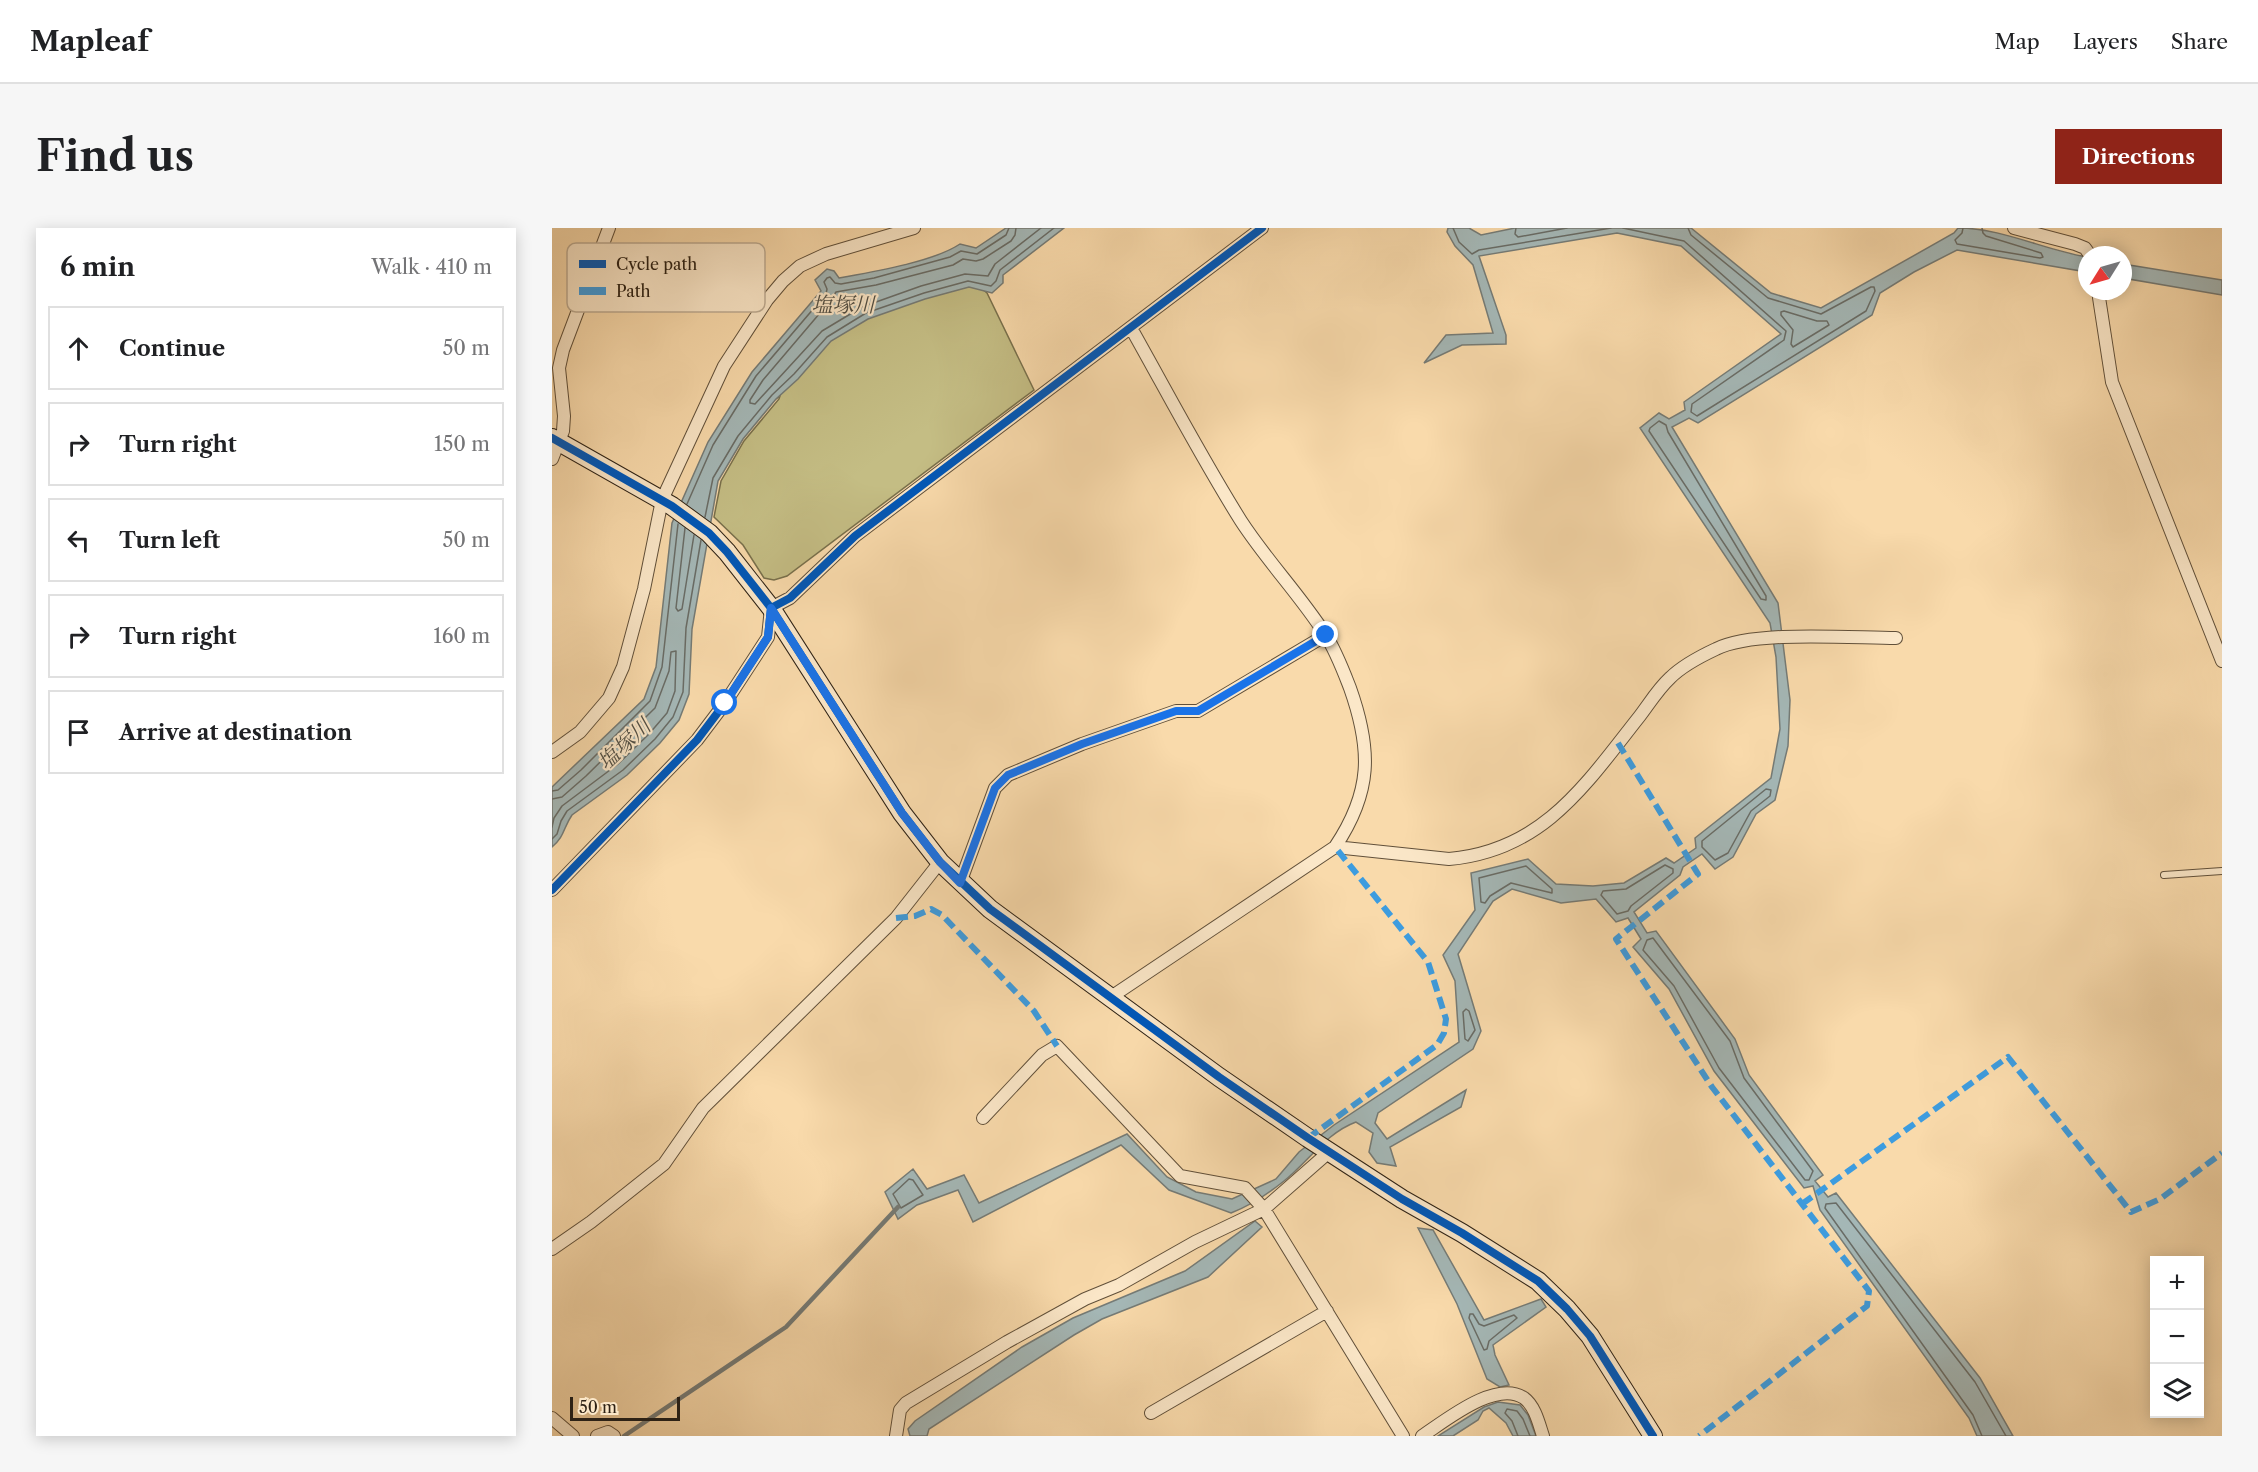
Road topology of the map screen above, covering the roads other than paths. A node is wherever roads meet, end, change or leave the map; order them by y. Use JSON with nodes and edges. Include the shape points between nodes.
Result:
{"nodes":[{"id":1,"x":609,"y":228,"type":"edge"},
{"id":2,"x":914,"y":228,"type":"edge"},
{"id":3,"x":1262,"y":228,"type":"edge"},
{"id":4,"x":2014,"y":228,"type":"edge"},
{"id":5,"x":603,"y":243,"type":"edge"},
{"id":6,"x":2079,"y":246,"type":"edge"},
{"id":7,"x":2099,"y":300,"type":"edge"},
{"id":8,"x":765,"y":303,"type":"edge"},
{"id":9,"x":577,"y":312,"type":"edge"},
{"id":10,"x":759,"y":312,"type":"edge"},
{"id":11,"x":1131,"y":328,"type":"junction"},
{"id":12,"x":554,"y":446,"type":"edge"},
{"id":13,"x":667,"y":503,"type":"junction"},
{"id":14,"x":771,"y":608,"type":"junction"},
{"id":15,"x":1326,"y":635,"type":"junction"},
{"id":16,"x":1896,"y":638,"type":"dead end"},
{"id":17,"x":2222,"y":661,"type":"edge"},
{"id":18,"x":552,"y":752,"type":"edge"},
{"id":19,"x":1335,"y":847,"type":"junction"},
{"id":20,"x":940,"y":862,"type":"junction"},
{"id":21,"x":2222,"y":871,"type":"edge"},
{"id":22,"x":2164,"y":875,"type":"dead end"},
{"id":23,"x":960,"y":883,"type":"junction"},
{"id":24,"x":552,"y":890,"type":"edge"},
{"id":25,"x":1110,"y":997,"type":"junction"},
{"id":26,"x":982,"y":1118,"type":"dead end"},
{"id":27,"x":1329,"y":1152,"type":"junction"},
{"id":28,"x":1263,"y":1209,"type":"junction"},
{"id":29,"x":552,"y":1249,"type":"edge"},
{"id":30,"x":1327,"y":1311,"type":"junction"},
{"id":31,"x":1151,"y":1413,"type":"dead end"},
{"id":32,"x":552,"y":1418,"type":"edge"},
{"id":33,"x":573,"y":1436,"type":"edge"},
{"id":34,"x":597,"y":1436,"type":"edge"},
{"id":35,"x":614,"y":1436,"type":"edge"},
{"id":36,"x":896,"y":1436,"type":"edge"},
{"id":37,"x":1403,"y":1436,"type":"edge"},
{"id":38,"x":1422,"y":1436,"type":"edge"},
{"id":39,"x":1543,"y":1436,"type":"edge"},
{"id":40,"x":1653,"y":1436,"type":"edge"}],
"edges":[{"from":1,"to":5,"type":"street"},
{"from":2,"to":8,"type":"street","via":[[826,254],[800,266]]},
{"from":3,"to":11,"type":"street"},
{"from":4,"to":6,"type":"street"},
{"from":7,"to":17,"type":"street","via":[[2112,382]]},
{"from":9,"to":12,"type":"street","via":[[559,368],[564,416],[563,431]]},
{"from":10,"to":13,"type":"street","via":[[724,366]]},
{"from":11,"to":14,"type":"street","via":[[855,536],[790,598]]},
{"from":11,"to":15,"type":"street","via":[[1242,522]]},
{"from":12,"to":13,"type":"street"},
{"from":13,"to":14,"type":"street","via":[[709,533]]},
{"from":13,"to":18,"type":"street","via":[[623,667],[609,698],[580,732]]},
{"from":14,"to":20,"type":"street","via":[[902,813]]},
{"from":14,"to":24,"type":"street","via":[[768,637],[697,740]]},
{"from":15,"to":19,"type":"street","via":[[1354,700],[1365,754],[1360,798]]},
{"from":15,"to":23,"type":"street","via":[[1198,711],[1176,711],[1008,775],[995,788]]},
{"from":16,"to":19,"type":"street","via":[[1782,638],[1732,643],[1716,649],[1670,678],[1564,808],[1498,849],[1449,859]]},
{"from":19,"to":25,"type":"street"},
{"from":20,"to":23,"type":"street"},
{"from":20,"to":29,"type":"street","via":[[896,918],[703,1108],[664,1164]]},
{"from":21,"to":22,"type":"lane"},
{"from":23,"to":25,"type":"street"},
{"from":25,"to":27,"type":"street"},
{"from":26,"to":28,"type":"street","via":[[1042,1055],[1057,1046],[1180,1176],[1245,1188]]},
{"from":27,"to":28,"type":"street"},
{"from":27,"to":40,"type":"street","via":[[1538,1281],[1590,1336]]},
{"from":28,"to":30,"type":"street"},
{"from":28,"to":36,"type":"street","via":[[1075,1304],[906,1403],[900,1410]]},
{"from":30,"to":31,"type":"street"},
{"from":30,"to":37,"type":"street"},
{"from":32,"to":33,"type":"street"},
{"from":34,"to":35,"type":"street","via":[[608,1432]]},
{"from":38,"to":39,"type":"street","via":[[1481,1398],[1508,1394],[1524,1398]]}]}
